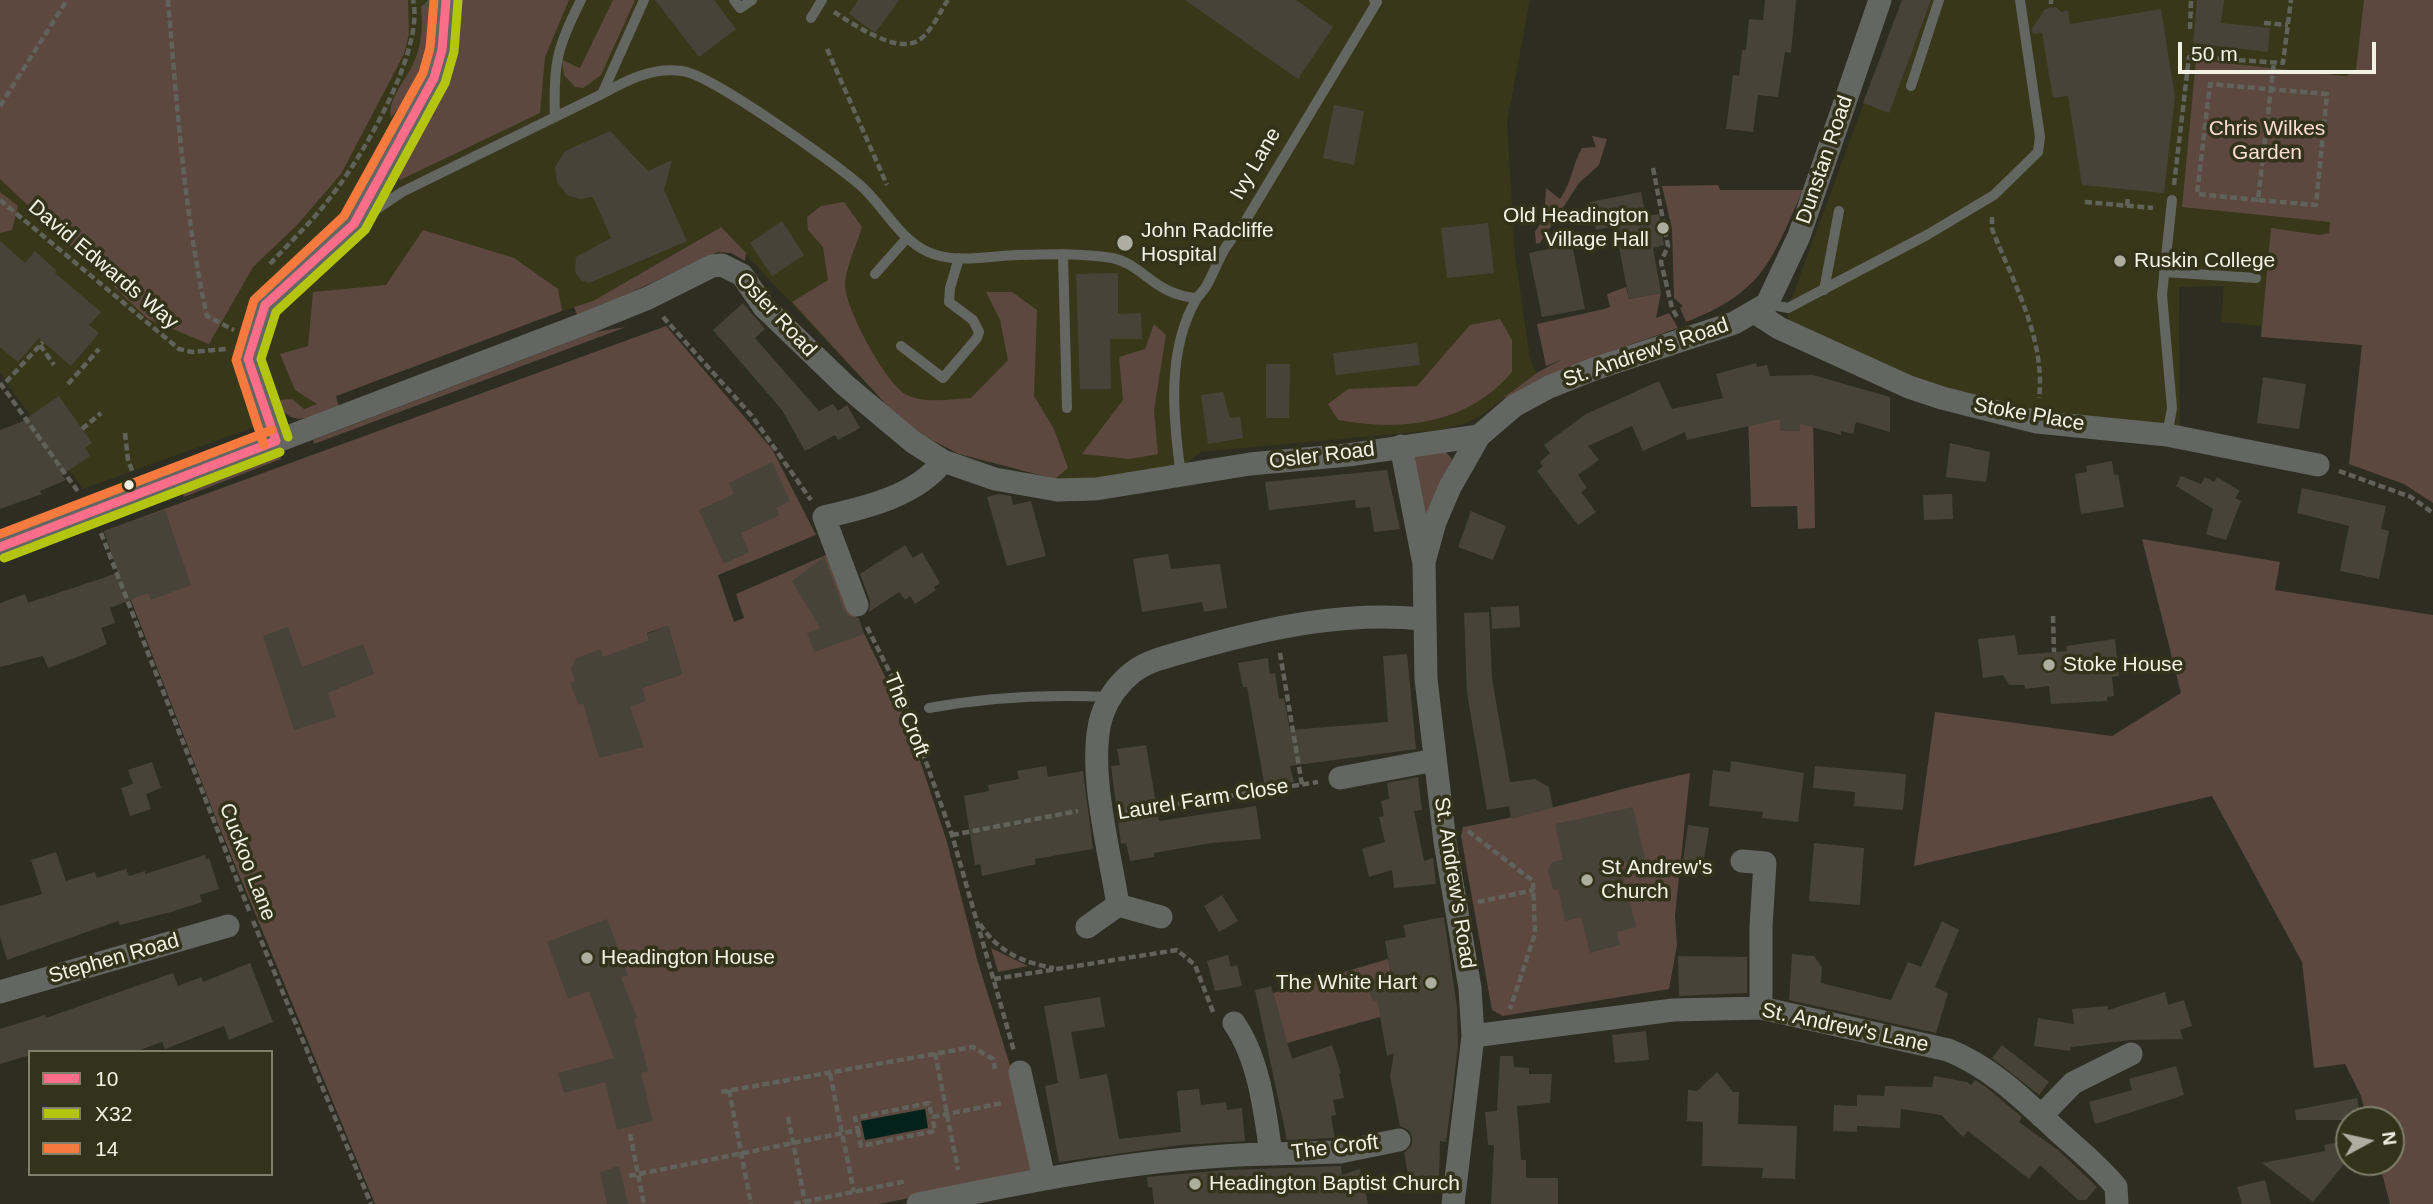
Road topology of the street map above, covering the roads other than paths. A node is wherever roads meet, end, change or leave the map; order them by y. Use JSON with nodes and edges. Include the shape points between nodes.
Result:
{"nodes":[{"id":1,"x":446,"y":0,"type":"edge"},
{"id":2,"x":581,"y":0,"type":"edge"},
{"id":3,"x":644,"y":0,"type":"edge"},
{"id":4,"x":733,"y":0,"type":"edge"},
{"id":5,"x":751,"y":0,"type":"edge"},
{"id":6,"x":1880,"y":0,"type":"edge"},
{"id":7,"x":1939,"y":0,"type":"edge"},
{"id":8,"x":2020,"y":0,"type":"edge"},
{"id":9,"x":821,"y":1,"type":"edge"},
{"id":10,"x":1376,"y":1,"type":"edge"},
{"id":11,"x":811,"y":18,"type":"dead end"},
{"id":12,"x":1911,"y":86,"type":"dead end"},
{"id":13,"x":602,"y":94,"type":"junction"},
{"id":14,"x":555,"y":117,"type":"junction"},
{"id":15,"x":2172,"y":205,"type":"road end"},
{"id":16,"x":1839,"y":211,"type":"dead end"},
{"id":17,"x":354,"y":225,"type":"junction"},
{"id":18,"x":907,"y":238,"type":"junction"},
{"id":19,"x":1063,"y":254,"type":"junction"},
{"id":20,"x":959,"y":258,"type":"junction"},
{"id":21,"x":2164,"y":272,"type":"junction"},
{"id":22,"x":875,"y":274,"type":"dead end"},
{"id":23,"x":2256,"y":278,"type":"dead end"},
{"id":24,"x":1824,"y":290,"type":"junction"},
{"id":25,"x":1197,"y":298,"type":"junction"},
{"id":26,"x":1762,"y":308,"type":"junction"},
{"id":27,"x":901,"y":346,"type":"dead end"},
{"id":28,"x":1067,"y":408,"type":"dead end"},
{"id":29,"x":2167,"y":435,"type":"junction"},
{"id":30,"x":1479,"y":436,"type":"junction"},
{"id":31,"x":276,"y":440,"type":"junction"},
{"id":32,"x":1401,"y":446,"type":"junction"},
{"id":33,"x":943,"y":461,"type":"junction"},
{"id":34,"x":2318,"y":465,"type":"road end"},
{"id":35,"x":1181,"y":475,"type":"junction"},
{"id":36,"x":0,"y":547,"type":"edge"},
{"id":37,"x":1424,"y":562,"type":"junction"},
{"id":38,"x":857,"y":606,"type":"road end"},
{"id":39,"x":1423,"y":620,"type":"junction"},
{"id":40,"x":1110,"y":697,"type":"junction"},
{"id":41,"x":929,"y":708,"type":"dead end"},
{"id":42,"x":1435,"y":760,"type":"junction"},
{"id":43,"x":1340,"y":778,"type":"road end"},
{"id":44,"x":1742,"y":861,"type":"dead end"},
{"id":45,"x":1118,"y":905,"type":"junction"},
{"id":46,"x":1161,"y":917,"type":"dead end"},
{"id":47,"x":228,"y":926,"type":"dead end"},
{"id":48,"x":1087,"y":927,"type":"dead end"},
{"id":49,"x":0,"y":992,"type":"edge"},
{"id":50,"x":1761,"y":1008,"type":"junction"},
{"id":51,"x":1234,"y":1023,"type":"road end"},
{"id":52,"x":1474,"y":1036,"type":"junction"},
{"id":53,"x":2131,"y":1054,"type":"dead end"},
{"id":54,"x":1020,"y":1072,"type":"road end"},
{"id":55,"x":2041,"y":1116,"type":"junction"},
{"id":56,"x":1399,"y":1140,"type":"dead end"},
{"id":57,"x":1271,"y":1154,"type":"junction"},
{"id":58,"x":1044,"y":1178,"type":"junction"},
{"id":59,"x":2118,"y":1200,"type":"edge"},
{"id":60,"x":918,"y":1204,"type":"edge"},
{"id":61,"x":1453,"y":1204,"type":"edge"}],
"edges":[{"from":1,"to":17,"type":"street","via":[[442,50],[434,78]]},
{"from":2,"to":14,"type":"lane","via":[[555,61]]},
{"from":3,"to":13,"type":"lane"},
{"from":4,"to":5,"type":"lane","via":[[740,8]]},
{"from":6,"to":26,"type":"street","name":"Dunstan Road","via":[[1799,236]]},
{"from":7,"to":12,"type":"lane"},
{"from":8,"to":24,"type":"lane","via":[[2040,137],[2038,152],[1994,195]]},
{"from":9,"to":11,"type":"lane"},
{"from":10,"to":25,"type":"lane","name":"Ivy Lane","via":[[1240,230],[1225,243]]},
{"from":13,"to":14,"type":"lane"},
{"from":13,"to":18,"type":"lane","via":[[631,78],[666,70],[701,77],[859,184]]},
{"from":14,"to":17,"type":"lane","via":[[402,191]]},
{"from":15,"to":21,"type":"lane"},
{"from":16,"to":24,"type":"lane"},
{"from":17,"to":31,"type":"street","via":[[265,305],[248,359]]},
{"from":18,"to":20,"type":"lane","via":[[939,257]]},
{"from":18,"to":22,"type":"lane"},
{"from":19,"to":20,"type":"lane"},
{"from":19,"to":25,"type":"lane","via":[[1117,259],[1159,288],[1178,297]]},
{"from":19,"to":28,"type":"lane"},
{"from":20,"to":27,"type":"lane","via":[[949,302],[973,320],[977,338],[943,378]]},
{"from":21,"to":23,"type":"lane"},
{"from":21,"to":29,"type":"lane","via":[[2172,408]]},
{"from":24,"to":26,"type":"lane","via":[[1788,308]]},
{"from":25,"to":35,"type":"lane","name":"Ivy Lane","via":[[1176,369],[1174,404]]},
{"from":26,"to":29,"type":"street","name":"Stoke Place","via":[[1779,328],[1942,398],[2036,422]]},
{"from":26,"to":30,"type":"street","name":"St. Andrew's Road","via":[[1549,387],[1514,406]]},
{"from":29,"to":34,"type":"street","name":"Stoke Place"},
{"from":30,"to":32,"type":"street","name":"Osler Road"},
{"from":30,"to":37,"type":"street","name":"St. Andrew's Road","via":[[1450,487]]},
{"from":31,"to":33,"type":"street","name":"Osler Road","via":[[648,298],[712,266],[732,268],[749,282],[764,307],[845,385]]},
{"from":31,"to":36,"type":"street","name":"Osler Road"},
{"from":32,"to":35,"type":"street","name":"Osler Road"},
{"from":32,"to":37,"type":"street","name":"St. Andrew's Road"},
{"from":33,"to":35,"type":"street","name":"Osler Road","via":[[995,479],[1057,490],[1096,489]]},
{"from":33,"to":38,"type":"street","via":[[932,475],[883,502],[824,517]]},
{"from":37,"to":39,"type":"street","name":"St. Andrew's Road"},
{"from":39,"to":40,"type":"street","name":"Laurel Farm Close","via":[[1376,616],[1276,628],[1146,664]]},
{"from":39,"to":42,"type":"street","name":"St. Andrew's Road"},
{"from":40,"to":41,"type":"lane","via":[[1018,697]]},
{"from":40,"to":45,"type":"street","name":"Laurel Farm Close","via":[[1098,737],[1097,766]]},
{"from":42,"to":43,"type":"street"},
{"from":42,"to":52,"type":"street","name":"St. Andrew's Road"},
{"from":44,"to":50,"type":"street","via":[[1765,863]]},
{"from":45,"to":46,"type":"street"},
{"from":45,"to":48,"type":"street"},
{"from":47,"to":49,"type":"street","name":"Stephen Road"},
{"from":50,"to":52,"type":"street","name":"St. Andrew's Lane","via":[[1673,1010]]},
{"from":50,"to":55,"type":"street","name":"St. Andrew's Lane","via":[[1948,1050],[2002,1080]]},
{"from":51,"to":57,"type":"street","name":"The Croft","via":[[1244,1038]]},
{"from":52,"to":61,"type":"street","name":"St. Andrew's Road"},
{"from":53,"to":55,"type":"street","via":[[2073,1083]]},
{"from":54,"to":58,"type":"street"},
{"from":55,"to":59,"type":"street","name":"St. Andrew's Lane","via":[[2108,1176]]},
{"from":56,"to":57,"type":"street","name":"The Croft","via":[[1340,1152]]},
{"from":57,"to":58,"type":"street","name":"The Croft"},
{"from":58,"to":60,"type":"street","name":"The Croft"}]}
